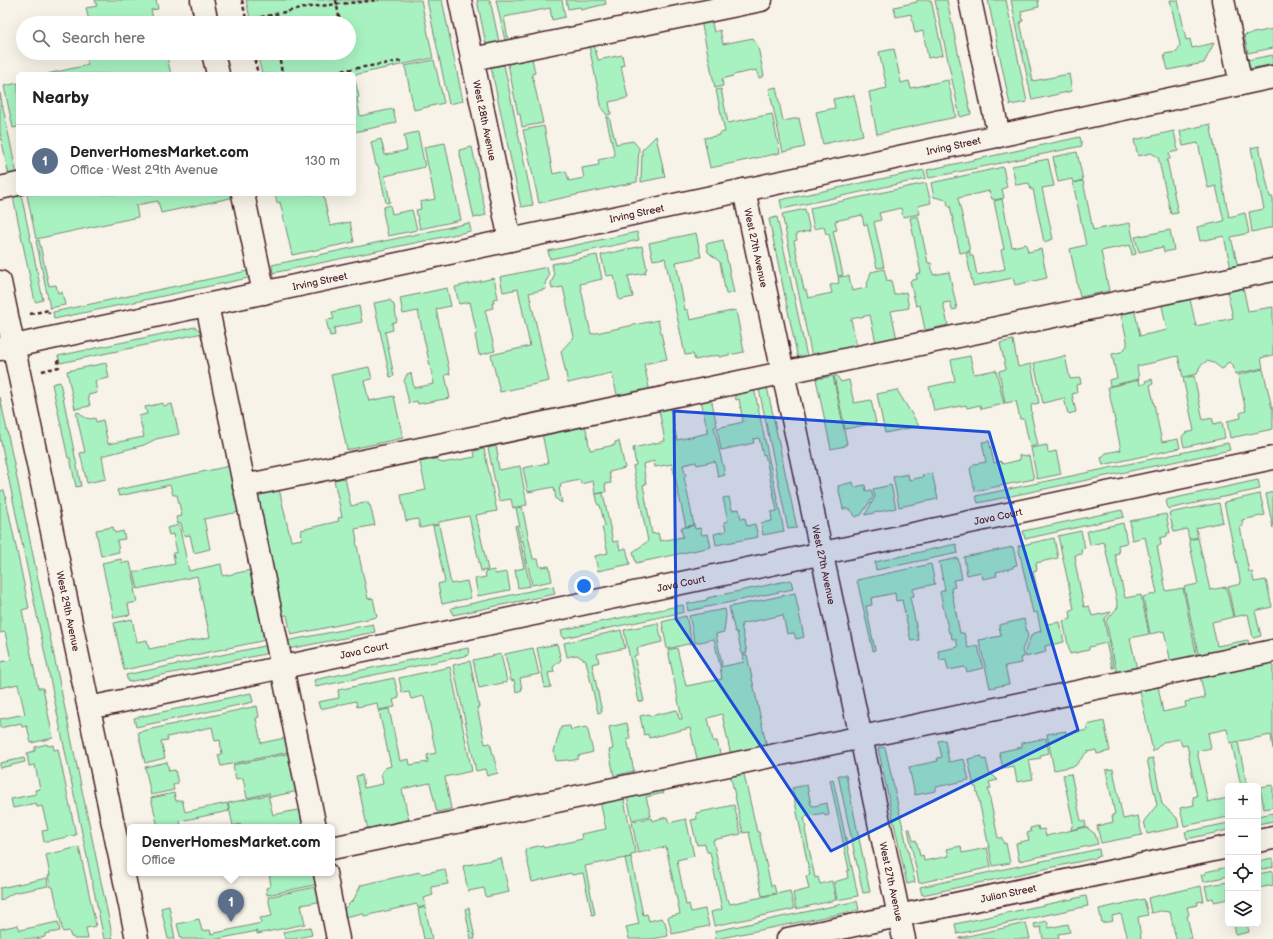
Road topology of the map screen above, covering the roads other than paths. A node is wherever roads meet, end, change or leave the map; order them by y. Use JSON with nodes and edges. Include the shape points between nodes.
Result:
{"nodes":[{"id":1,"x":202,"y":0,"type":"edge"},
{"id":2,"x":460,"y":0,"type":"edge"},
{"id":3,"x":761,"y":0,"type":"edge"},
{"id":4,"x":970,"y":0,"type":"edge"},
{"id":5,"x":1223,"y":0,"type":"edge"},
{"id":6,"x":205,"y":16,"type":"edge"},
{"id":7,"x":472,"y":59,"type":"junction"},
{"id":8,"x":215,"y":60,"type":"edge"},
{"id":9,"x":218,"y":72,"type":"edge"},
{"id":10,"x":1273,"y":77,"type":"edge"},
{"id":11,"x":1241,"y":84,"type":"junction"},
{"id":12,"x":999,"y":136,"type":"junction"},
{"id":13,"x":16,"y":184,"type":"edge"},
{"id":14,"x":0,"y":188,"type":"edge"},
{"id":15,"x":744,"y":190,"type":"junction"},
{"id":16,"x":243,"y":196,"type":"edge"},
{"id":17,"x":510,"y":240,"type":"junction"},
{"id":18,"x":1273,"y":270,"type":"edge"},
{"id":19,"x":0,"y":282,"type":"edge"},
{"id":20,"x":264,"y":293,"type":"junction"},
{"id":21,"x":207,"y":305,"type":"junction"},
{"id":22,"x":7,"y":348,"type":"edge"},
{"id":23,"x":783,"y":373,"type":"junction"},
{"id":24,"x":1273,"y":458,"type":"edge"},
{"id":25,"x":244,"y":486,"type":"junction"},
{"id":26,"x":822,"y":554,"type":"junction"},
{"id":27,"x":1273,"y":651,"type":"edge"},
{"id":28,"x":282,"y":668,"type":"junction"},
{"id":29,"x":89,"y":708,"type":"junction"},
{"id":30,"x":861,"y":737,"type":"junction"},
{"id":31,"x":314,"y":824,"type":"edge"},
{"id":32,"x":1273,"y":838,"type":"edge"},
{"id":33,"x":1261,"y":840,"type":"edge"},
{"id":34,"x":335,"y":847,"type":"edge"},
{"id":35,"x":1225,"y":848,"type":"edge"},
{"id":36,"x":326,"y":876,"type":"edge"},
{"id":37,"x":899,"y":916,"type":"junction"},
{"id":38,"x":138,"y":939,"type":"edge"},
{"id":39,"x":338,"y":939,"type":"edge"},
{"id":40,"x":788,"y":939,"type":"edge"},
{"id":41,"x":904,"y":939,"type":"edge"}],
"edges":[{"from":1,"to":6,"type":"street"},
{"from":2,"to":7,"type":"street","name":"West 28th Avenue"},
{"from":3,"to":7,"type":"street"},
{"from":4,"to":12,"type":"street"},
{"from":5,"to":11,"type":"street"},
{"from":7,"to":17,"type":"street","name":"West 28th Avenue"},
{"from":8,"to":9,"type":"street"},
{"from":10,"to":11,"type":"street","name":"Irving Street"},
{"from":11,"to":12,"type":"street","name":"Irving Street"},
{"from":12,"to":15,"type":"street","name":"Irving Street"},
{"from":13,"to":14,"type":"street"},
{"from":15,"to":17,"type":"street","name":"Irving Street"},
{"from":15,"to":23,"type":"street","name":"West 27th Avenue"},
{"from":16,"to":20,"type":"street"},
{"from":17,"to":20,"type":"street","name":"Irving Street"},
{"from":18,"to":23,"type":"street"},
{"from":19,"to":22,"type":"street","name":"West 29th Avenue"},
{"from":20,"to":21,"type":"street","name":"Irving Street"},
{"from":21,"to":22,"type":"street","name":"Irving Street"},
{"from":21,"to":25,"type":"street"},
{"from":22,"to":29,"type":"street","name":"West 29th Avenue"},
{"from":23,"to":25,"type":"street"},
{"from":23,"to":26,"type":"street","name":"West 27th Avenue"},
{"from":24,"to":26,"type":"street","name":"Java Court"},
{"from":25,"to":28,"type":"street"},
{"from":26,"to":28,"type":"street","name":"Java Court"},
{"from":26,"to":30,"type":"street","name":"West 27th Avenue"},
{"from":27,"to":30,"type":"street"},
{"from":28,"to":29,"type":"street","name":"Java Court"},
{"from":28,"to":31,"type":"street"},
{"from":29,"to":38,"type":"street","name":"West 29th Avenue"},
{"from":30,"to":34,"type":"street"},
{"from":30,"to":37,"type":"street","name":"West 27th Avenue"},
{"from":32,"to":33,"type":"street"},
{"from":35,"to":37,"type":"street","name":"Julian Street"},
{"from":36,"to":39,"type":"street"},
{"from":37,"to":40,"type":"street","name":"Julian Street"},
{"from":37,"to":41,"type":"street","name":"West 27th Avenue"}]}
